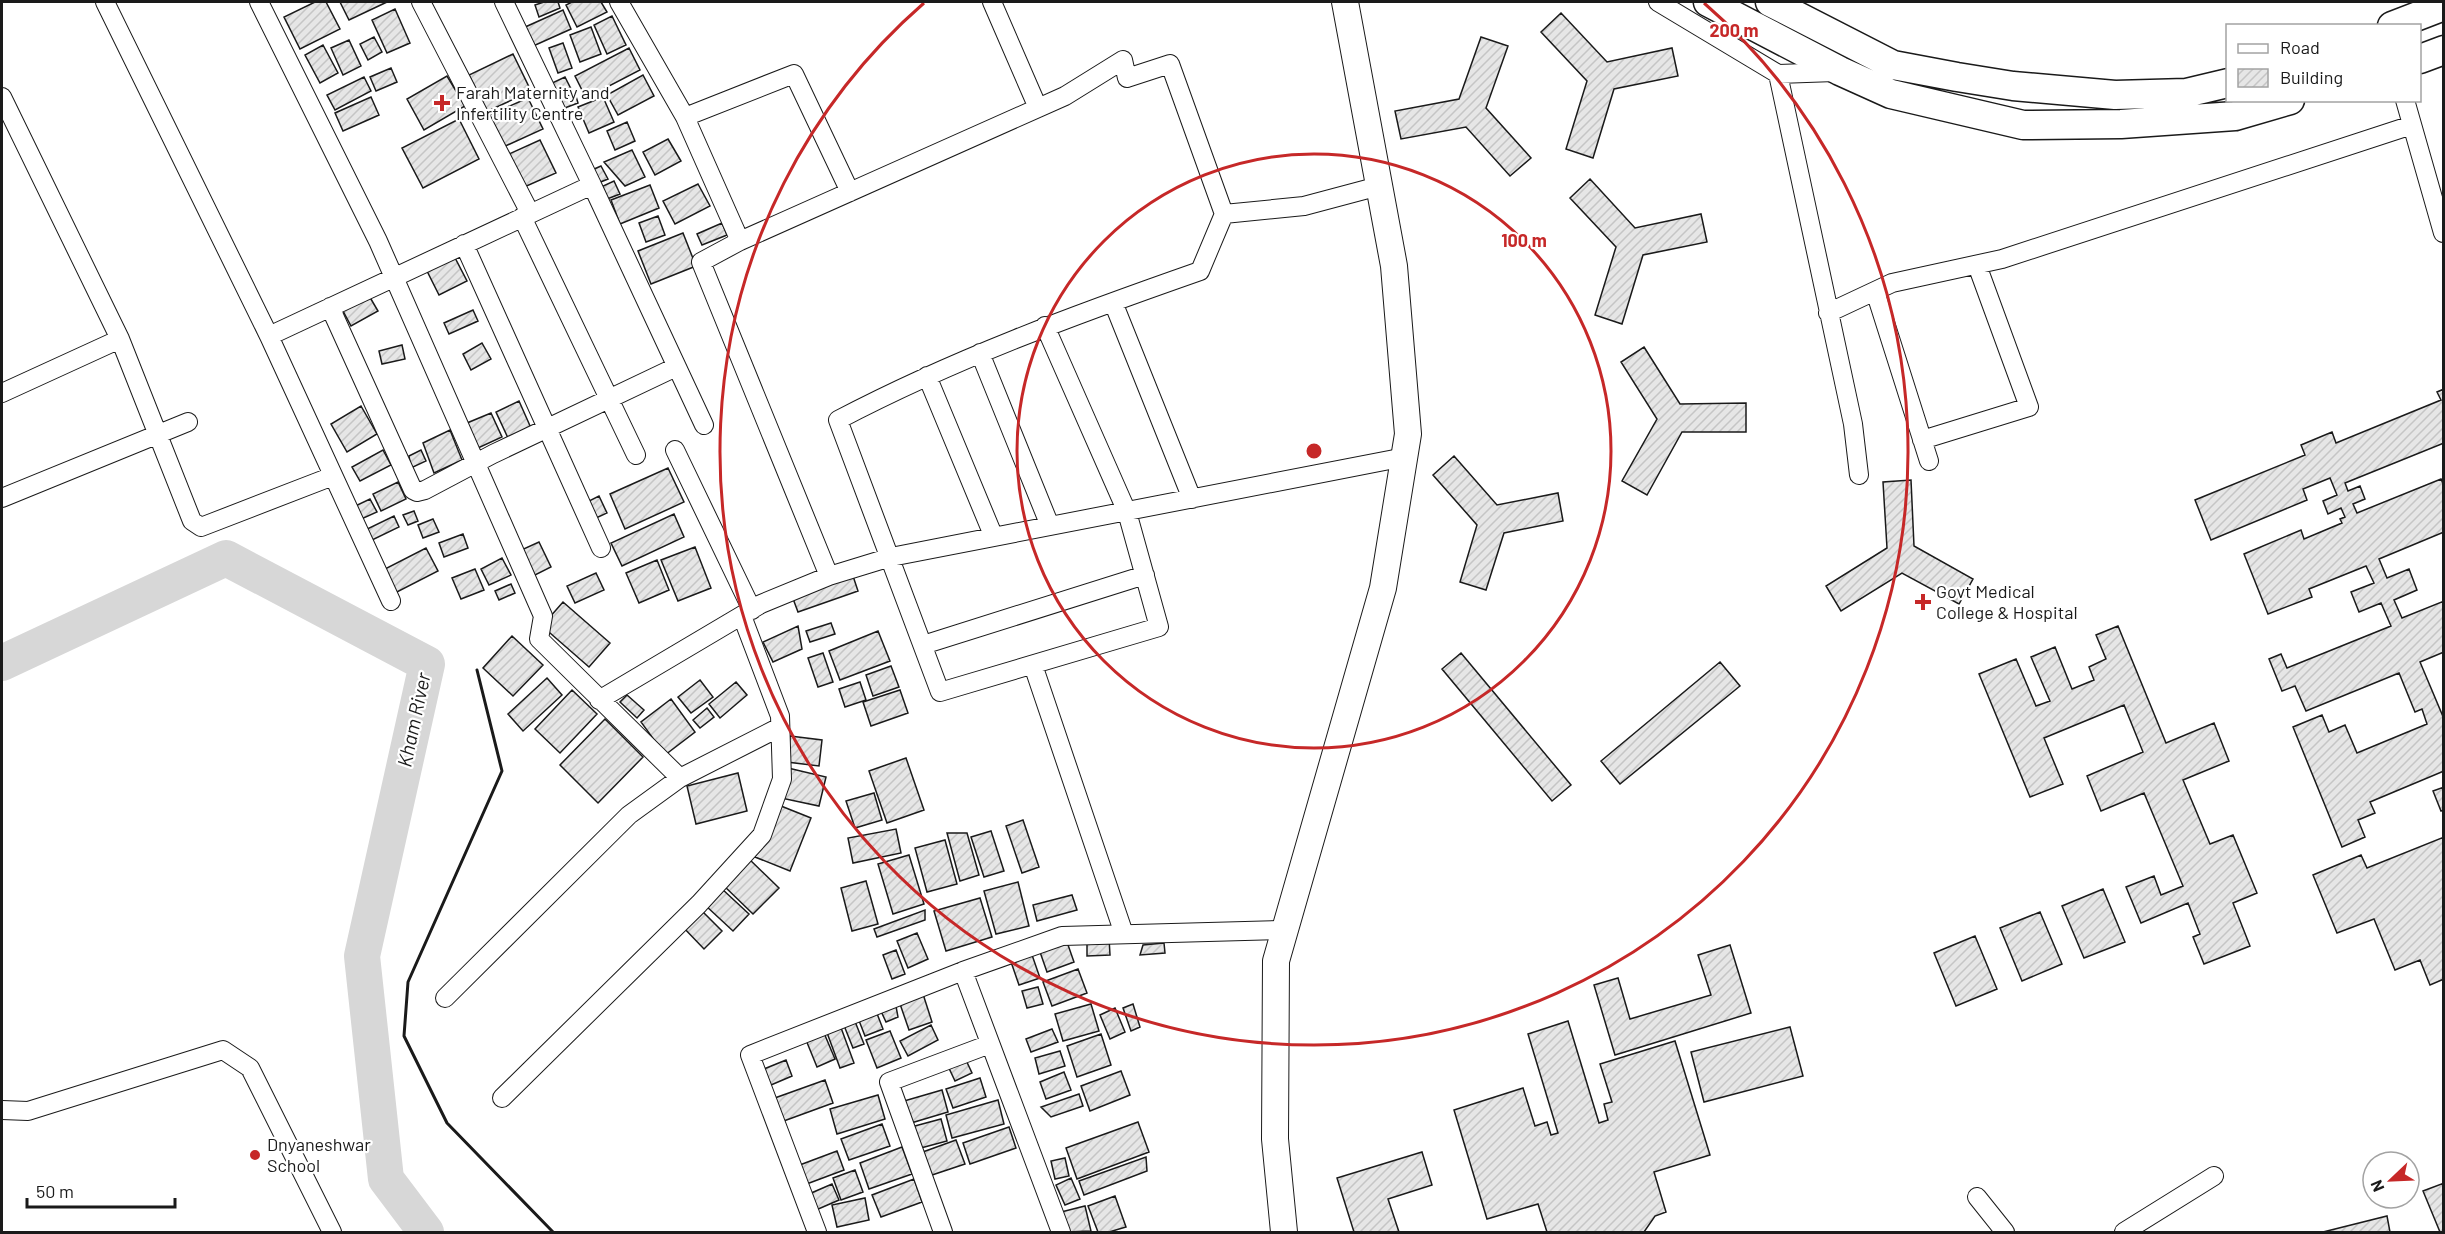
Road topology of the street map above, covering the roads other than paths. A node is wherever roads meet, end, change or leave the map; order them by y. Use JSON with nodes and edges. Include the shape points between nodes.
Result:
{"nodes":[{"id":1,"x":105,"y":2,"type":"edge"},
{"id":2,"x":259,"y":2,"type":"edge"},
{"id":3,"x":421,"y":2,"type":"edge"},
{"id":4,"x":504,"y":2,"type":"edge"},
{"id":5,"x":619,"y":2,"type":"edge"},
{"id":6,"x":992,"y":2,"type":"edge"},
{"id":7,"x":1345,"y":2,"type":"edge"},
{"id":8,"x":1658,"y":2,"type":"edge"},
{"id":9,"x":1708,"y":2,"type":"edge"},
{"id":10,"x":1777,"y":3,"type":"edge"},
{"id":11,"x":2444,"y":6,"type":"edge"},
{"id":12,"x":2397,"y":24,"type":"edge"},
{"id":13,"x":2444,"y":50,"type":"edge"},
{"id":14,"x":2421,"y":59,"type":"edge"},
{"id":15,"x":1840,"y":71,"type":"junction"},
{"id":16,"x":1778,"y":74,"type":"junction"},
{"id":17,"x":2226,"y":83,"type":"edge"},
{"id":18,"x":2,"y":97,"type":"edge"},
{"id":19,"x":2283,"y":102,"type":"edge"},
{"id":20,"x":2405,"y":102,"type":"edge"},
{"id":21,"x":1038,"y":108,"type":"junction"},
{"id":22,"x":685,"y":117,"type":"junction"},
{"id":23,"x":2412,"y":125,"type":"junction"},
{"id":24,"x":2436,"y":184,"type":"edge"},
{"id":25,"x":592,"y":185,"type":"junction"},
{"id":26,"x":1379,"y":186,"type":"junction"},
{"id":27,"x":850,"y":192,"type":"junction"},
{"id":28,"x":1224,"y":214,"type":"junction"},
{"id":29,"x":526,"y":215,"type":"junction"},
{"id":30,"x":2444,"y":233,"type":"edge"},
{"id":31,"x":740,"y":241,"type":"junction"},
{"id":32,"x":464,"y":244,"type":"junction"},
{"id":33,"x":1977,"y":265,"type":"junction"},
{"id":34,"x":394,"y":276,"type":"junction"},
{"id":35,"x":1875,"y":291,"type":"junction"},
{"id":36,"x":1113,"y":302,"type":"junction"},
{"id":37,"x":330,"y":306,"type":"junction"},
{"id":38,"x":1828,"y":313,"type":"junction"},
{"id":39,"x":1045,"y":326,"type":"junction"},
{"id":40,"x":268,"y":336,"type":"junction"},
{"id":41,"x":120,"y":339,"type":"junction"},
{"id":42,"x":980,"y":353,"type":"junction"},
{"id":43,"x":676,"y":367,"type":"junction"},
{"id":44,"x":927,"y":376,"type":"junction"},
{"id":45,"x":3,"y":390,"type":"edge"},
{"id":46,"x":609,"y":399,"type":"junction"},
{"id":47,"x":188,"y":422,"type":"dead end"},
{"id":48,"x":704,"y":425,"type":"dead end"},
{"id":49,"x":548,"y":429,"type":"junction"},
{"id":50,"x":157,"y":435,"type":"junction"},
{"id":51,"x":1922,"y":440,"type":"junction"},
{"id":52,"x":675,"y":450,"type":"dead end"},
{"id":53,"x":636,"y":455,"type":"dead end"},
{"id":54,"x":1405,"y":457,"type":"junction"},
{"id":55,"x":1929,"y":461,"type":"dead end"},
{"id":56,"x":477,"y":464,"type":"junction"},
{"id":57,"x":1859,"y":475,"type":"dead end"},
{"id":58,"x":333,"y":476,"type":"junction"},
{"id":59,"x":2,"y":498,"type":"edge"},
{"id":60,"x":1192,"y":499,"type":"junction"},
{"id":61,"x":1127,"y":512,"type":"junction"},
{"id":62,"x":1050,"y":526,"type":"junction"},
{"id":63,"x":993,"y":535,"type":"junction"},
{"id":64,"x":601,"y":548,"type":"dead end"},
{"id":65,"x":891,"y":557,"type":"junction"},
{"id":66,"x":1145,"y":575,"type":"junction"},
{"id":67,"x":829,"y":576,"type":"junction"},
{"id":68,"x":391,"y":602,"type":"dead end"},
{"id":69,"x":747,"y":613,"type":"junction"},
{"id":70,"x":923,"y":645,"type":"junction"},
{"id":71,"x":1033,"y":665,"type":"junction"},
{"id":72,"x":599,"y":700,"type":"junction"},
{"id":73,"x":780,"y":727,"type":"junction"},
{"id":74,"x":680,"y":778,"type":"junction"},
{"id":75,"x":1283,"y":930,"type":"junction"},
{"id":76,"x":1124,"y":934,"type":"junction"},
{"id":77,"x":963,"y":971,"type":"junction"},
{"id":78,"x":445,"y":998,"type":"dead end"},
{"id":79,"x":990,"y":1044,"type":"junction"},
{"id":80,"x":502,"y":1098,"type":"dead end"},
{"id":81,"x":2,"y":1110,"type":"edge"},
{"id":82,"x":2214,"y":1176,"type":"dead end"},
{"id":83,"x":1977,"y":1197,"type":"dead end"},
{"id":84,"x":332,"y":1233,"type":"edge"},
{"id":85,"x":817,"y":1233,"type":"edge"},
{"id":86,"x":943,"y":1233,"type":"edge"},
{"id":87,"x":1061,"y":1233,"type":"edge"},
{"id":88,"x":1284,"y":1233,"type":"edge"},
{"id":89,"x":2005,"y":1233,"type":"edge"},
{"id":90,"x":2124,"y":1233,"type":"edge"}],
"edges":[{"from":1,"to":40,"type":"street"},
{"from":2,"to":34,"type":"street"},
{"from":3,"to":29,"type":"street"},
{"from":4,"to":25,"type":"street"},
{"from":5,"to":22,"type":"street"},
{"from":6,"to":21,"type":"street"},
{"from":7,"to":26,"type":"street"},
{"from":8,"to":16,"type":"street"},
{"from":9,"to":15,"type":"main road"},
{"from":10,"to":17,"type":"main road","via":[[1893,65],[1968,79],[2115,95],[2186,93]]},
{"from":11,"to":12,"type":"main road"},
{"from":13,"to":14,"type":"main road"},
{"from":15,"to":16,"type":"street"},
{"from":15,"to":19,"type":"main road","via":[[1891,94],[2023,125],[2121,124],[2235,116]]},
{"from":16,"to":38,"type":"street"},
{"from":18,"to":41,"type":"street"},
{"from":20,"to":23,"type":"street"},
{"from":21,"to":27,"type":"street"},
{"from":21,"to":28,"type":"street","via":[[1123,60],[1127,78],[1170,64]]},
{"from":22,"to":27,"type":"street","via":[[794,75]]},
{"from":22,"to":31,"type":"street"},
{"from":23,"to":24,"type":"street"},
{"from":23,"to":33,"type":"street"},
{"from":24,"to":30,"type":"street"},
{"from":25,"to":29,"type":"street"},
{"from":25,"to":43,"type":"street"},
{"from":26,"to":28,"type":"street","via":[[1304,206]]},
{"from":26,"to":54,"type":"street","via":[[1394,266],[1408,434]]},
{"from":27,"to":31,"type":"street"},
{"from":28,"to":36,"type":"street","via":[[1200,271]]},
{"from":29,"to":32,"type":"street"},
{"from":29,"to":46,"type":"street"},
{"from":31,"to":67,"type":"street","via":[[701,262]]},
{"from":32,"to":34,"type":"street"},
{"from":32,"to":49,"type":"street"},
{"from":33,"to":35,"type":"street","via":[[1892,283]]},
{"from":33,"to":51,"type":"street","via":[[2029,407]]},
{"from":34,"to":37,"type":"street"},
{"from":34,"to":56,"type":"street"},
{"from":35,"to":38,"type":"street"},
{"from":35,"to":51,"type":"street"},
{"from":36,"to":39,"type":"street"},
{"from":36,"to":60,"type":"street"},
{"from":37,"to":40,"type":"street"},
{"from":37,"to":56,"type":"street","via":[[413,490],[421,492]]},
{"from":38,"to":57,"type":"street","via":[[1853,424]]},
{"from":39,"to":42,"type":"street"},
{"from":39,"to":61,"type":"street"},
{"from":40,"to":58,"type":"street"},
{"from":41,"to":45,"type":"street"},
{"from":41,"to":50,"type":"street"},
{"from":42,"to":44,"type":"street"},
{"from":42,"to":62,"type":"street"},
{"from":43,"to":46,"type":"street"},
{"from":43,"to":48,"type":"street"},
{"from":44,"to":63,"type":"street"},
{"from":44,"to":65,"type":"street","via":[[838,420]]},
{"from":46,"to":49,"type":"street"},
{"from":46,"to":53,"type":"street"},
{"from":47,"to":50,"type":"street"},
{"from":49,"to":56,"type":"street"},
{"from":49,"to":64,"type":"street"},
{"from":50,"to":58,"type":"street","via":[[192,521],[201,527]]},
{"from":50,"to":59,"type":"street"},
{"from":51,"to":55,"type":"street"},
{"from":52,"to":69,"type":"street"},
{"from":54,"to":60,"type":"street"},
{"from":54,"to":75,"type":"street","via":[[1383,588]]},
{"from":56,"to":72,"type":"street","via":[[543,616],[540,639]]},
{"from":58,"to":68,"type":"street"},
{"from":60,"to":61,"type":"street"},
{"from":61,"to":62,"type":"street"},
{"from":61,"to":66,"type":"street"},
{"from":62,"to":63,"type":"street"},
{"from":63,"to":65,"type":"street"},
{"from":65,"to":67,"type":"street"},
{"from":65,"to":70,"type":"street"},
{"from":66,"to":70,"type":"street"},
{"from":66,"to":71,"type":"street","via":[[1159,627]]},
{"from":67,"to":69,"type":"street"},
{"from":69,"to":72,"type":"street"},
{"from":69,"to":73,"type":"street","via":[[780,716]]},
{"from":70,"to":71,"type":"street","via":[[940,693]]},
{"from":71,"to":76,"type":"street"},
{"from":72,"to":74,"type":"street"},
{"from":73,"to":74,"type":"street"},
{"from":73,"to":80,"type":"street","via":[[782,779],[762,835],[699,904]]},
{"from":74,"to":78,"type":"street","via":[[628,815]]},
{"from":75,"to":76,"type":"street"},
{"from":75,"to":88,"type":"street","via":[[1276,961],[1275,1139]]},
{"from":76,"to":77,"type":"street","via":[[1062,936]]},
{"from":77,"to":79,"type":"street"},
{"from":77,"to":85,"type":"street","via":[[750,1055]]},
{"from":79,"to":86,"type":"street","via":[[889,1082]]},
{"from":79,"to":87,"type":"street"},
{"from":81,"to":84,"type":"street","via":[[28,1111],[223,1050],[250,1068]]},
{"from":82,"to":90,"type":"street"},
{"from":83,"to":89,"type":"street"}]}
